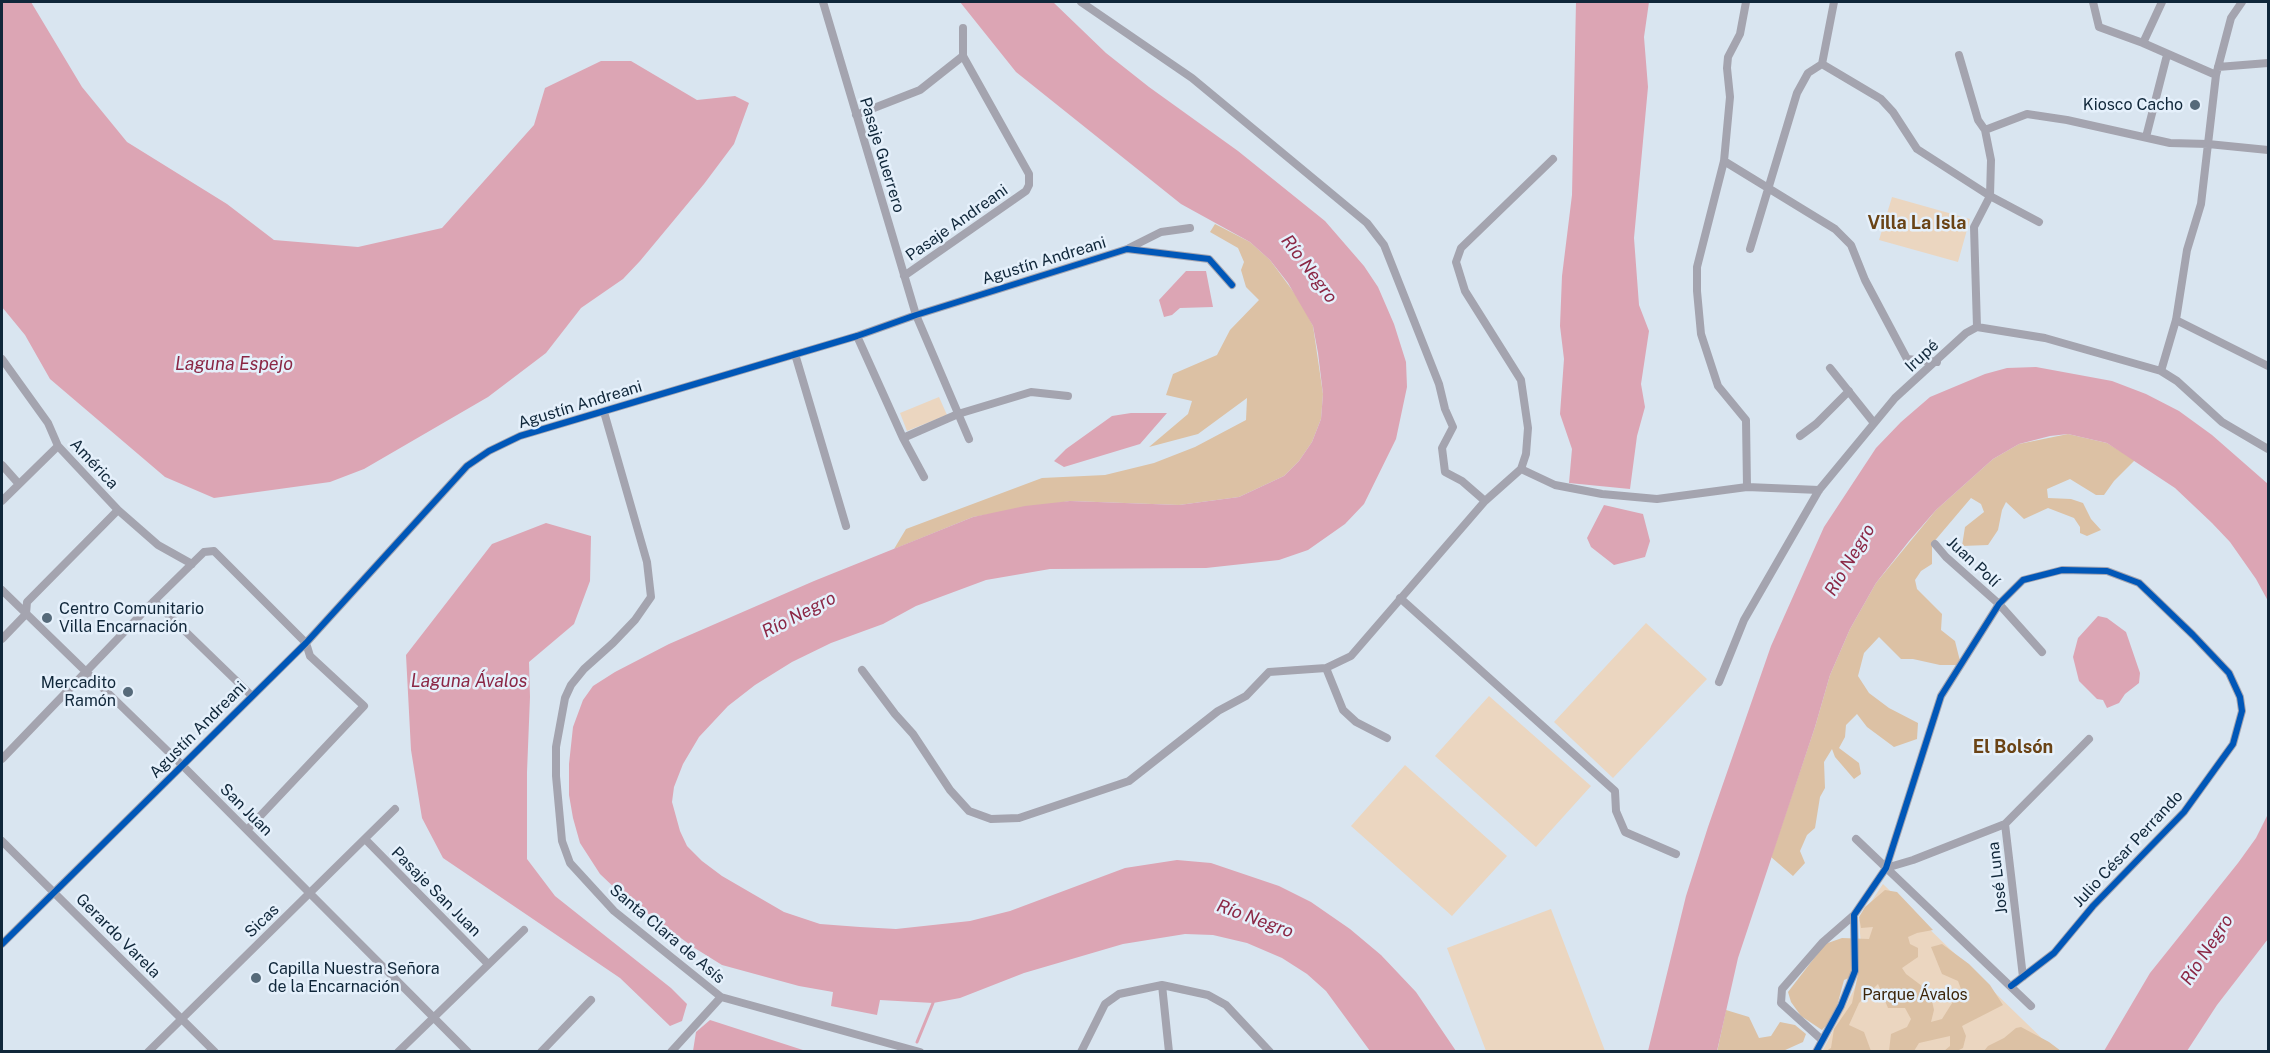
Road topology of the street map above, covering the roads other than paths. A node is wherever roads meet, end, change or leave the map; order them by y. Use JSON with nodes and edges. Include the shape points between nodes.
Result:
{"nodes":[{"id":1,"x":823,"y":2,"type":"edge"},
{"id":2,"x":1081,"y":2,"type":"edge"},
{"id":3,"x":1746,"y":2,"type":"edge"},
{"id":4,"x":1834,"y":2,"type":"edge"},
{"id":5,"x":2093,"y":2,"type":"edge"},
{"id":6,"x":2163,"y":2,"type":"edge"},
{"id":7,"x":2242,"y":2,"type":"edge"},
{"id":8,"x":963,"y":28,"type":"dead end"},
{"id":9,"x":2143,"y":43,"type":"junction"},
{"id":10,"x":1959,"y":55,"type":"dead end"},
{"id":11,"x":2168,"y":55,"type":"junction"},
{"id":12,"x":963,"y":56,"type":"junction"},
{"id":13,"x":2268,"y":63,"type":"edge"},
{"id":14,"x":1822,"y":64,"type":"junction"},
{"id":15,"x":2217,"y":71,"type":"junction"},
{"id":16,"x":856,"y":116,"type":"junction"},
{"id":17,"x":1985,"y":130,"type":"junction"},
{"id":18,"x":2146,"y":137,"type":"junction"},
{"id":19,"x":2208,"y":144,"type":"junction"},
{"id":20,"x":2268,"y":150,"type":"edge"},
{"id":21,"x":1553,"y":159,"type":"dead end"},
{"id":22,"x":1724,"y":161,"type":"junction"},
{"id":23,"x":1769,"y":190,"type":"junction"},
{"id":24,"x":1990,"y":196,"type":"junction"},
{"id":25,"x":2039,"y":222,"type":"dead end"},
{"id":26,"x":1190,"y":228,"type":"dead end"},
{"id":27,"x":1127,"y":249,"type":"junction"},
{"id":28,"x":1750,"y":249,"type":"dead end"},
{"id":29,"x":904,"y":276,"type":"junction"},
{"id":30,"x":1232,"y":285,"type":"dead end"},
{"id":31,"x":915,"y":315,"type":"junction"},
{"id":32,"x":2176,"y":320,"type":"junction"},
{"id":33,"x":1977,"y":327,"type":"junction"},
{"id":34,"x":857,"y":336,"type":"junction"},
{"id":35,"x":795,"y":354,"type":"junction"},
{"id":36,"x":2,"y":359,"type":"edge"},
{"id":37,"x":1937,"y":362,"type":"junction"},
{"id":38,"x":2268,"y":366,"type":"edge"},
{"id":39,"x":1830,"y":368,"type":"dead end"},
{"id":40,"x":2161,"y":371,"type":"junction"},
{"id":41,"x":1849,"y":391,"type":"junction"},
{"id":42,"x":1068,"y":396,"type":"dead end"},
{"id":43,"x":604,"y":412,"type":"junction"},
{"id":44,"x":958,"y":414,"type":"junction"},
{"id":45,"x":1874,"y":423,"type":"junction"},
{"id":46,"x":1800,"y":436,"type":"dead end"},
{"id":47,"x":903,"y":438,"type":"junction"},
{"id":48,"x":969,"y":439,"type":"dead end"},
{"id":49,"x":58,"y":446,"type":"junction"},
{"id":50,"x":2268,"y":449,"type":"edge"},
{"id":51,"x":2,"y":465,"type":"edge"},
{"id":52,"x":1521,"y":469,"type":"junction"},
{"id":53,"x":924,"y":477,"type":"dead end"},
{"id":54,"x":18,"y":483,"type":"junction"},
{"id":55,"x":1748,"y":487,"type":"junction"},
{"id":56,"x":1819,"y":490,"type":"junction"},
{"id":57,"x":2,"y":501,"type":"edge"},
{"id":58,"x":1485,"y":501,"type":"junction"},
{"id":59,"x":118,"y":510,"type":"junction"},
{"id":60,"x":846,"y":526,"type":"dead end"},
{"id":61,"x":1935,"y":544,"type":"dead end"},
{"id":62,"x":192,"y":564,"type":"junction"},
{"id":63,"x":2,"y":590,"type":"edge"},
{"id":64,"x":1400,"y":598,"type":"junction"},
{"id":65,"x":153,"y":601,"type":"junction"},
{"id":66,"x":1999,"y":604,"type":"junction"},
{"id":67,"x":26,"y":614,"type":"junction"},
{"id":68,"x":2,"y":639,"type":"edge"},
{"id":69,"x":306,"y":643,"type":"junction"},
{"id":70,"x":2042,"y":652,"type":"dead end"},
{"id":71,"x":1326,"y":668,"type":"junction"},
{"id":72,"x":862,"y":670,"type":"dead end"},
{"id":73,"x":86,"y":672,"type":"junction"},
{"id":74,"x":1719,"y":682,"type":"dead end"},
{"id":75,"x":252,"y":696,"type":"junction"},
{"id":76,"x":1387,"y":738,"type":"dead end"},
{"id":77,"x":2089,"y":738,"type":"dead end"},
{"id":78,"x":2,"y":759,"type":"edge"},
{"id":79,"x":182,"y":765,"type":"junction"},
{"id":80,"x":395,"y":809,"type":"dead end"},
{"id":81,"x":2005,"y":824,"type":"junction"},
{"id":82,"x":247,"y":830,"type":"junction"},
{"id":83,"x":1856,"y":838,"type":"dead end"},
{"id":84,"x":365,"y":839,"type":"junction"},
{"id":85,"x":2,"y":841,"type":"edge"},
{"id":86,"x":1677,"y":854,"type":"dead end"},
{"id":87,"x":1886,"y":868,"type":"junction"},
{"id":88,"x":52,"y":891,"type":"junction"},
{"id":89,"x":311,"y":893,"type":"junction"},
{"id":90,"x":1854,"y":915,"type":"junction"},
{"id":91,"x":524,"y":930,"type":"dead end"},
{"id":92,"x":2,"y":944,"type":"edge"},
{"id":93,"x":488,"y":964,"type":"junction"},
{"id":94,"x":2023,"y":977,"type":"junction"},
{"id":95,"x":1162,"y":985,"type":"junction"},
{"id":96,"x":2011,"y":986,"type":"junction"},
{"id":97,"x":722,"y":997,"type":"junction"},
{"id":98,"x":591,"y":1000,"type":"dead end"},
{"id":99,"x":2031,"y":1006,"type":"dead end"},
{"id":100,"x":433,"y":1016,"type":"junction"},
{"id":101,"x":182,"y":1019,"type":"junction"},
{"id":102,"x":1822,"y":1040,"type":"junction"},
{"id":103,"x":148,"y":1052,"type":"edge"},
{"id":104,"x":215,"y":1052,"type":"edge"},
{"id":105,"x":398,"y":1052,"type":"edge"},
{"id":106,"x":468,"y":1052,"type":"edge"},
{"id":107,"x":541,"y":1052,"type":"edge"},
{"id":108,"x":671,"y":1052,"type":"edge"},
{"id":109,"x":920,"y":1052,"type":"edge"},
{"id":110,"x":1081,"y":1052,"type":"edge"},
{"id":111,"x":1169,"y":1052,"type":"edge"},
{"id":112,"x":1270,"y":1052,"type":"edge"},
{"id":113,"x":1816,"y":1052,"type":"edge"}],
"edges":[{"from":1,"to":16,"type":"street","name":"Pasaje Guerrero"},
{"from":2,"to":58,"type":"street","via":[[1192,78],[1367,223],[1384,245],[1453,427],[1442,448],[1445,472]]},
{"from":3,"to":22,"type":"street","via":[[1740,33],[1728,57],[1730,97]]},
{"from":4,"to":14,"type":"street"},
{"from":5,"to":9,"type":"street","via":[[2099,27]]},
{"from":6,"to":9,"type":"street"},
{"from":7,"to":15,"type":"street","via":[[2230,18]]},
{"from":8,"to":12,"type":"street"},
{"from":9,"to":11,"type":"street"},
{"from":10,"to":17,"type":"street","via":[[1978,120]]},
{"from":11,"to":15,"type":"street"},
{"from":11,"to":18,"type":"street"},
{"from":12,"to":16,"type":"street","via":[[921,90]]},
{"from":12,"to":29,"type":"street","name":"Pasaje Andreani","via":[[1029,174],[1029,185],[1026,191]]},
{"from":13,"to":15,"type":"street"},
{"from":14,"to":23,"type":"street","via":[[1808,73],[1797,93]]},
{"from":14,"to":24,"type":"street","via":[[1881,99],[1917,149]]},
{"from":15,"to":19,"type":"street"},
{"from":16,"to":29,"type":"street","name":"Pasaje Guerrero"},
{"from":17,"to":18,"type":"street","via":[[2027,114]]},
{"from":17,"to":24,"type":"street","via":[[1991,160]]},
{"from":18,"to":19,"type":"street","via":[[2170,143]]},
{"from":19,"to":20,"type":"street"},
{"from":19,"to":32,"type":"street","via":[[2201,204],[2187,250]]},
{"from":21,"to":52,"type":"street","via":[[1461,248],[1456,261],[1466,291],[1521,380],[1528,428]]},
{"from":22,"to":23,"type":"street"},
{"from":22,"to":55,"type":"street","via":[[1697,267],[1696,291],[1701,334],[1718,386],[1746,420]]},
{"from":23,"to":28,"type":"street"},
{"from":23,"to":37,"type":"street","via":[[1835,229],[1851,245],[1907,359]]},
{"from":24,"to":25,"type":"street"},
{"from":24,"to":33,"type":"street","via":[[1974,226]]},
{"from":26,"to":27,"type":"street","via":[[1161,232]]},
{"from":27,"to":30,"type":"street","name":"Agustín Andreani","via":[[1209,259]]},
{"from":27,"to":31,"type":"street","name":"Agustín Andreani"},
{"from":29,"to":31,"type":"street","name":"Pasaje Guerrero"},
{"from":31,"to":34,"type":"street","name":"Agustín Andreani"},
{"from":31,"to":44,"type":"street","name":"Pasaje Guerrero"},
{"from":32,"to":38,"type":"street"},
{"from":32,"to":40,"type":"street"},
{"from":33,"to":37,"type":"street","name":"Irupé"},
{"from":33,"to":40,"type":"street","via":[[2045,338]]},
{"from":34,"to":35,"type":"street","name":"Agustín Andreani"},
{"from":34,"to":47,"type":"street"},
{"from":35,"to":43,"type":"street","name":"Agustín Andreani"},
{"from":35,"to":60,"type":"street"},
{"from":36,"to":49,"type":"street","name":"América","via":[[48,423]]},
{"from":37,"to":45,"type":"street","name":"Irupé","via":[[1895,398]]},
{"from":39,"to":41,"type":"street"},
{"from":40,"to":50,"type":"street","via":[[2222,423]]},
{"from":41,"to":45,"type":"street"},
{"from":41,"to":46,"type":"street"},
{"from":42,"to":44,"type":"street","via":[[1031,392]]},
{"from":43,"to":69,"type":"street","name":"Agustín Andreani","via":[[520,436],[467,466]]},
{"from":43,"to":97,"type":"street","name":"Santa Clara de Asís","via":[[647,562],[651,597],[614,643],[584,669],[565,698],[556,747],[562,841],[570,863],[614,911]]},
{"from":44,"to":47,"type":"street"},
{"from":44,"to":48,"type":"street","name":"Pasaje Guerrero"},
{"from":45,"to":56,"type":"street","name":"Irupé"},
{"from":47,"to":53,"type":"street"},
{"from":49,"to":54,"type":"street"},
{"from":49,"to":59,"type":"street","name":"América"},
{"from":51,"to":54,"type":"street"},
{"from":52,"to":55,"type":"street","via":[[1556,484],[1602,494],[1657,499]]},
{"from":52,"to":58,"type":"street"},
{"from":54,"to":57,"type":"street"},
{"from":55,"to":56,"type":"street"},
{"from":56,"to":74,"type":"street","name":"Irupé","via":[[1744,620]]},
{"from":58,"to":64,"type":"street"},
{"from":59,"to":62,"type":"street","name":"América","via":[[158,545]]},
{"from":59,"to":67,"type":"street","via":[[27,602]]},
{"from":61,"to":66,"type":"street","name":"Juan Polí"},
{"from":62,"to":65,"type":"street"},
{"from":62,"to":69,"type":"street","via":[[204,552],[214,551]]},
{"from":63,"to":67,"type":"street","name":"San Juan"},
{"from":64,"to":71,"type":"street","via":[[1351,656]]},
{"from":64,"to":86,"type":"street","via":[[1615,791],[1616,811],[1625,832]]},
{"from":65,"to":73,"type":"street"},
{"from":65,"to":75,"type":"street"},
{"from":66,"to":70,"type":"street","name":"Juan Polí"},
{"from":66,"to":87,"type":"street","name":"Julio César Perrando","via":[[1941,696]]},
{"from":66,"to":94,"type":"street","name":"Julio César Perrando","via":[[2023,580],[2062,570],[2107,571],[2139,583],[2229,673],[2242,711],[2233,744],[2184,812],[2093,906],[2054,953]]},
{"from":67,"to":68,"type":"street"},
{"from":67,"to":73,"type":"street","name":"San Juan"},
{"from":69,"to":75,"type":"street","name":"Agustín Andreani"},
{"from":69,"to":82,"type":"street","via":[[310,656],[364,706]]},
{"from":71,"to":72,"type":"street","via":[[1269,672],[1246,696],[1218,711],[1129,781],[1019,818],[991,819],[969,811],[950,790],[914,734]]},
{"from":71,"to":76,"type":"street","via":[[1343,710],[1356,722]]},
{"from":73,"to":78,"type":"street"},
{"from":73,"to":79,"type":"street","name":"San Juan"},
{"from":75,"to":79,"type":"street","name":"Agustín Andreani"},
{"from":77,"to":81,"type":"street","name":"José Luna"},
{"from":79,"to":82,"type":"street","name":"San Juan"},
{"from":79,"to":88,"type":"street","name":"Agustín Andreani"},
{"from":80,"to":84,"type":"street","name":"Sicas"},
{"from":81,"to":87,"type":"street"},
{"from":81,"to":94,"type":"street","name":"José Luna"},
{"from":82,"to":89,"type":"street","name":"San Juan"},
{"from":83,"to":87,"type":"street"},
{"from":84,"to":89,"type":"street","name":"Sicas"},
{"from":84,"to":93,"type":"street","name":"Pasaje San Juan"},
{"from":85,"to":88,"type":"street","name":"Gerardo Varela"},
{"from":87,"to":90,"type":"street","name":"Julio César Perrando"},
{"from":87,"to":96,"type":"street"},
{"from":88,"to":92,"type":"street","name":"Agustín Andreani"},
{"from":88,"to":101,"type":"street","name":"Gerardo Varela"},
{"from":89,"to":100,"type":"street","name":"San Juan"},
{"from":89,"to":101,"type":"street","name":"Sicas"},
{"from":90,"to":102,"type":"street","via":[[1856,971]]},
{"from":90,"to":102,"type":"street","name":"Julio César Perrando","via":[[1782,990],[1781,1003]]},
{"from":91,"to":93,"type":"street"},
{"from":93,"to":100,"type":"street"},
{"from":94,"to":96,"type":"street","name":"Julio César Perrando"},
{"from":95,"to":110,"type":"street","via":[[1119,994],[1105,1004]]},
{"from":95,"to":111,"type":"street"},
{"from":95,"to":112,"type":"street","via":[[1208,995],[1226,1005]]},
{"from":96,"to":99,"type":"street"},
{"from":97,"to":108,"type":"street"},
{"from":97,"to":109,"type":"street","name":"Santa Clara de Asís"},
{"from":98,"to":107,"type":"street"},
{"from":100,"to":105,"type":"street"},
{"from":100,"to":106,"type":"street","name":"San Juan"},
{"from":101,"to":103,"type":"street","name":"Sicas"},
{"from":101,"to":104,"type":"street","name":"Gerardo Varela"},
{"from":102,"to":113,"type":"street"}]}
